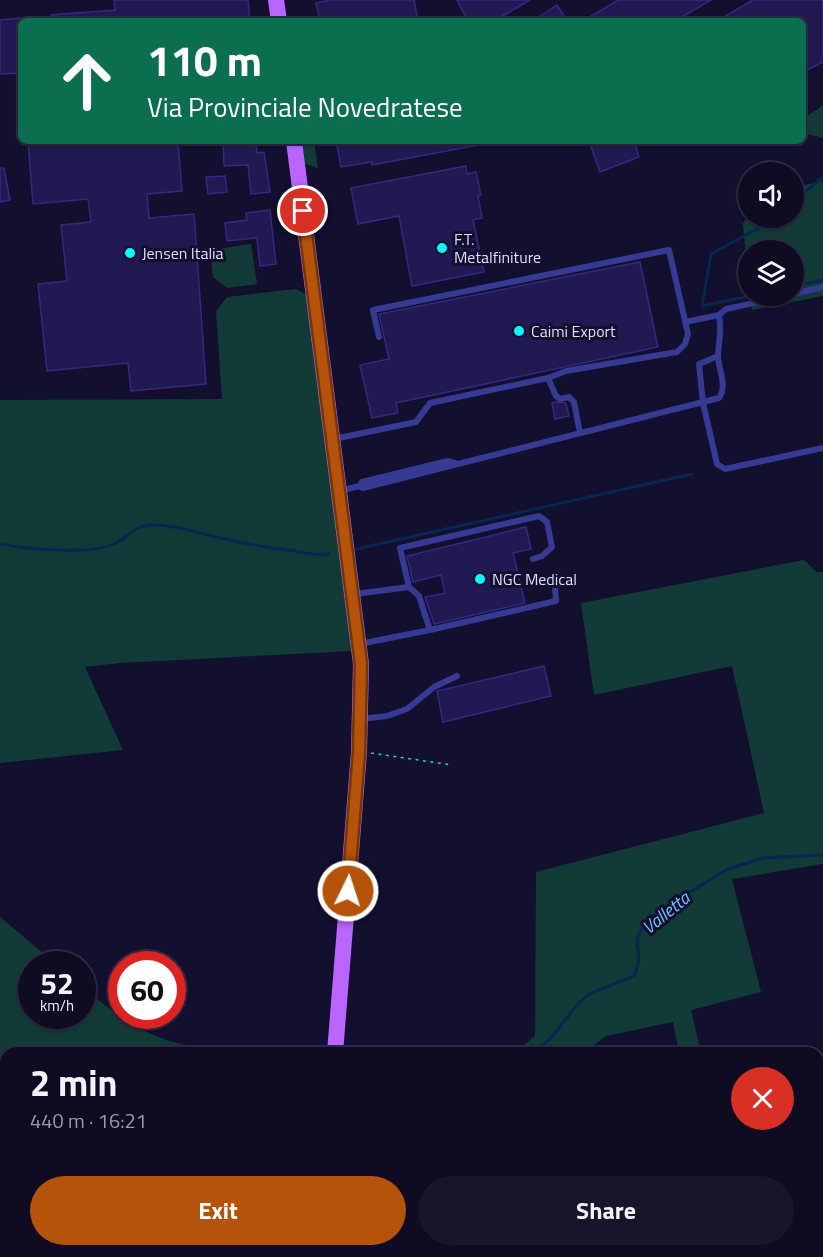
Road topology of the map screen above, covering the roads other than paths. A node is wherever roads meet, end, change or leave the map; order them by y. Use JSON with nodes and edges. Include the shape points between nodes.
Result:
{"nodes":[{"id":1,"x":276,"y":0,"type":"edge"},
{"id":2,"x":279,"y":18,"type":"edge"},
{"id":3,"x":294,"y":144,"type":"edge"},
{"id":4,"x":823,"y":287,"type":"edge"},
{"id":5,"x":804,"y":292,"type":"edge"},
{"id":6,"x":740,"y":306,"type":"edge"},
{"id":7,"x":719,"y":315,"type":"junction"},
{"id":8,"x":685,"y":322,"type":"junction"},
{"id":9,"x":379,"y":337,"type":"dead end"},
{"id":10,"x":718,"y":356,"type":"junction"},
{"id":11,"x":548,"y":378,"type":"junction"},
{"id":12,"x":704,"y":404,"type":"junction"},
{"id":13,"x":580,"y":434,"type":"junction"},
{"id":14,"x":333,"y":439,"type":"junction"},
{"id":15,"x":823,"y":448,"type":"edge"},
{"id":16,"x":340,"y":490,"type":"junction"},
{"id":17,"x":533,"y":559,"type":"dead end"},
{"id":18,"x":555,"y":586,"type":"dead end"},
{"id":19,"x":409,"y":587,"type":"junction"},
{"id":20,"x":354,"y":594,"type":"junction"},
{"id":21,"x":430,"y":630,"type":"junction"},
{"id":22,"x":359,"y":644,"type":"junction"},
{"id":23,"x":457,"y":676,"type":"dead end"},
{"id":24,"x":360,"y":719,"type":"junction"},
{"id":25,"x":335,"y":1047,"type":"edge"}],
"edges":[{"from":1,"to":2,"type":"main road"},
{"from":3,"to":14,"type":"main road"},
{"from":4,"to":5,"type":"lane"},
{"from":6,"to":7,"type":"lane"},
{"from":7,"to":8,"type":"lane"},
{"from":7,"to":10,"type":"lane","via":[[722,330]]},
{"from":8,"to":9,"type":"lane","via":[[669,250],[373,310]]},
{"from":8,"to":11,"type":"lane","via":[[688,334],[677,352]]},
{"from":10,"to":12,"type":"lane","via":[[723,392]]},
{"from":10,"to":12,"type":"lane","via":[[699,364]]},
{"from":11,"to":13,"type":"lane","via":[[556,396],[569,397],[574,402]]},
{"from":11,"to":14,"type":"lane","via":[[430,404],[416,422]]},
{"from":12,"to":13,"type":"lane"},
{"from":12,"to":15,"type":"lane","via":[[717,464],[725,469]]},
{"from":13,"to":16,"type":"lane","via":[[363,488]]},
{"from":14,"to":16,"type":"main road"},
{"from":16,"to":20,"type":"main road"},
{"from":17,"to":19,"type":"lane","via":[[552,547],[547,522],[539,516],[400,548]]},
{"from":18,"to":21,"type":"lane","via":[[556,601]]},
{"from":19,"to":20,"type":"lane"},
{"from":19,"to":21,"type":"lane","via":[[419,596]]},
{"from":20,"to":22,"type":"main road"},
{"from":21,"to":22,"type":"lane"},
{"from":22,"to":24,"type":"main road"},
{"from":23,"to":24,"type":"lane","via":[[434,687],[407,709]]},
{"from":24,"to":25,"type":"main road"}]}
